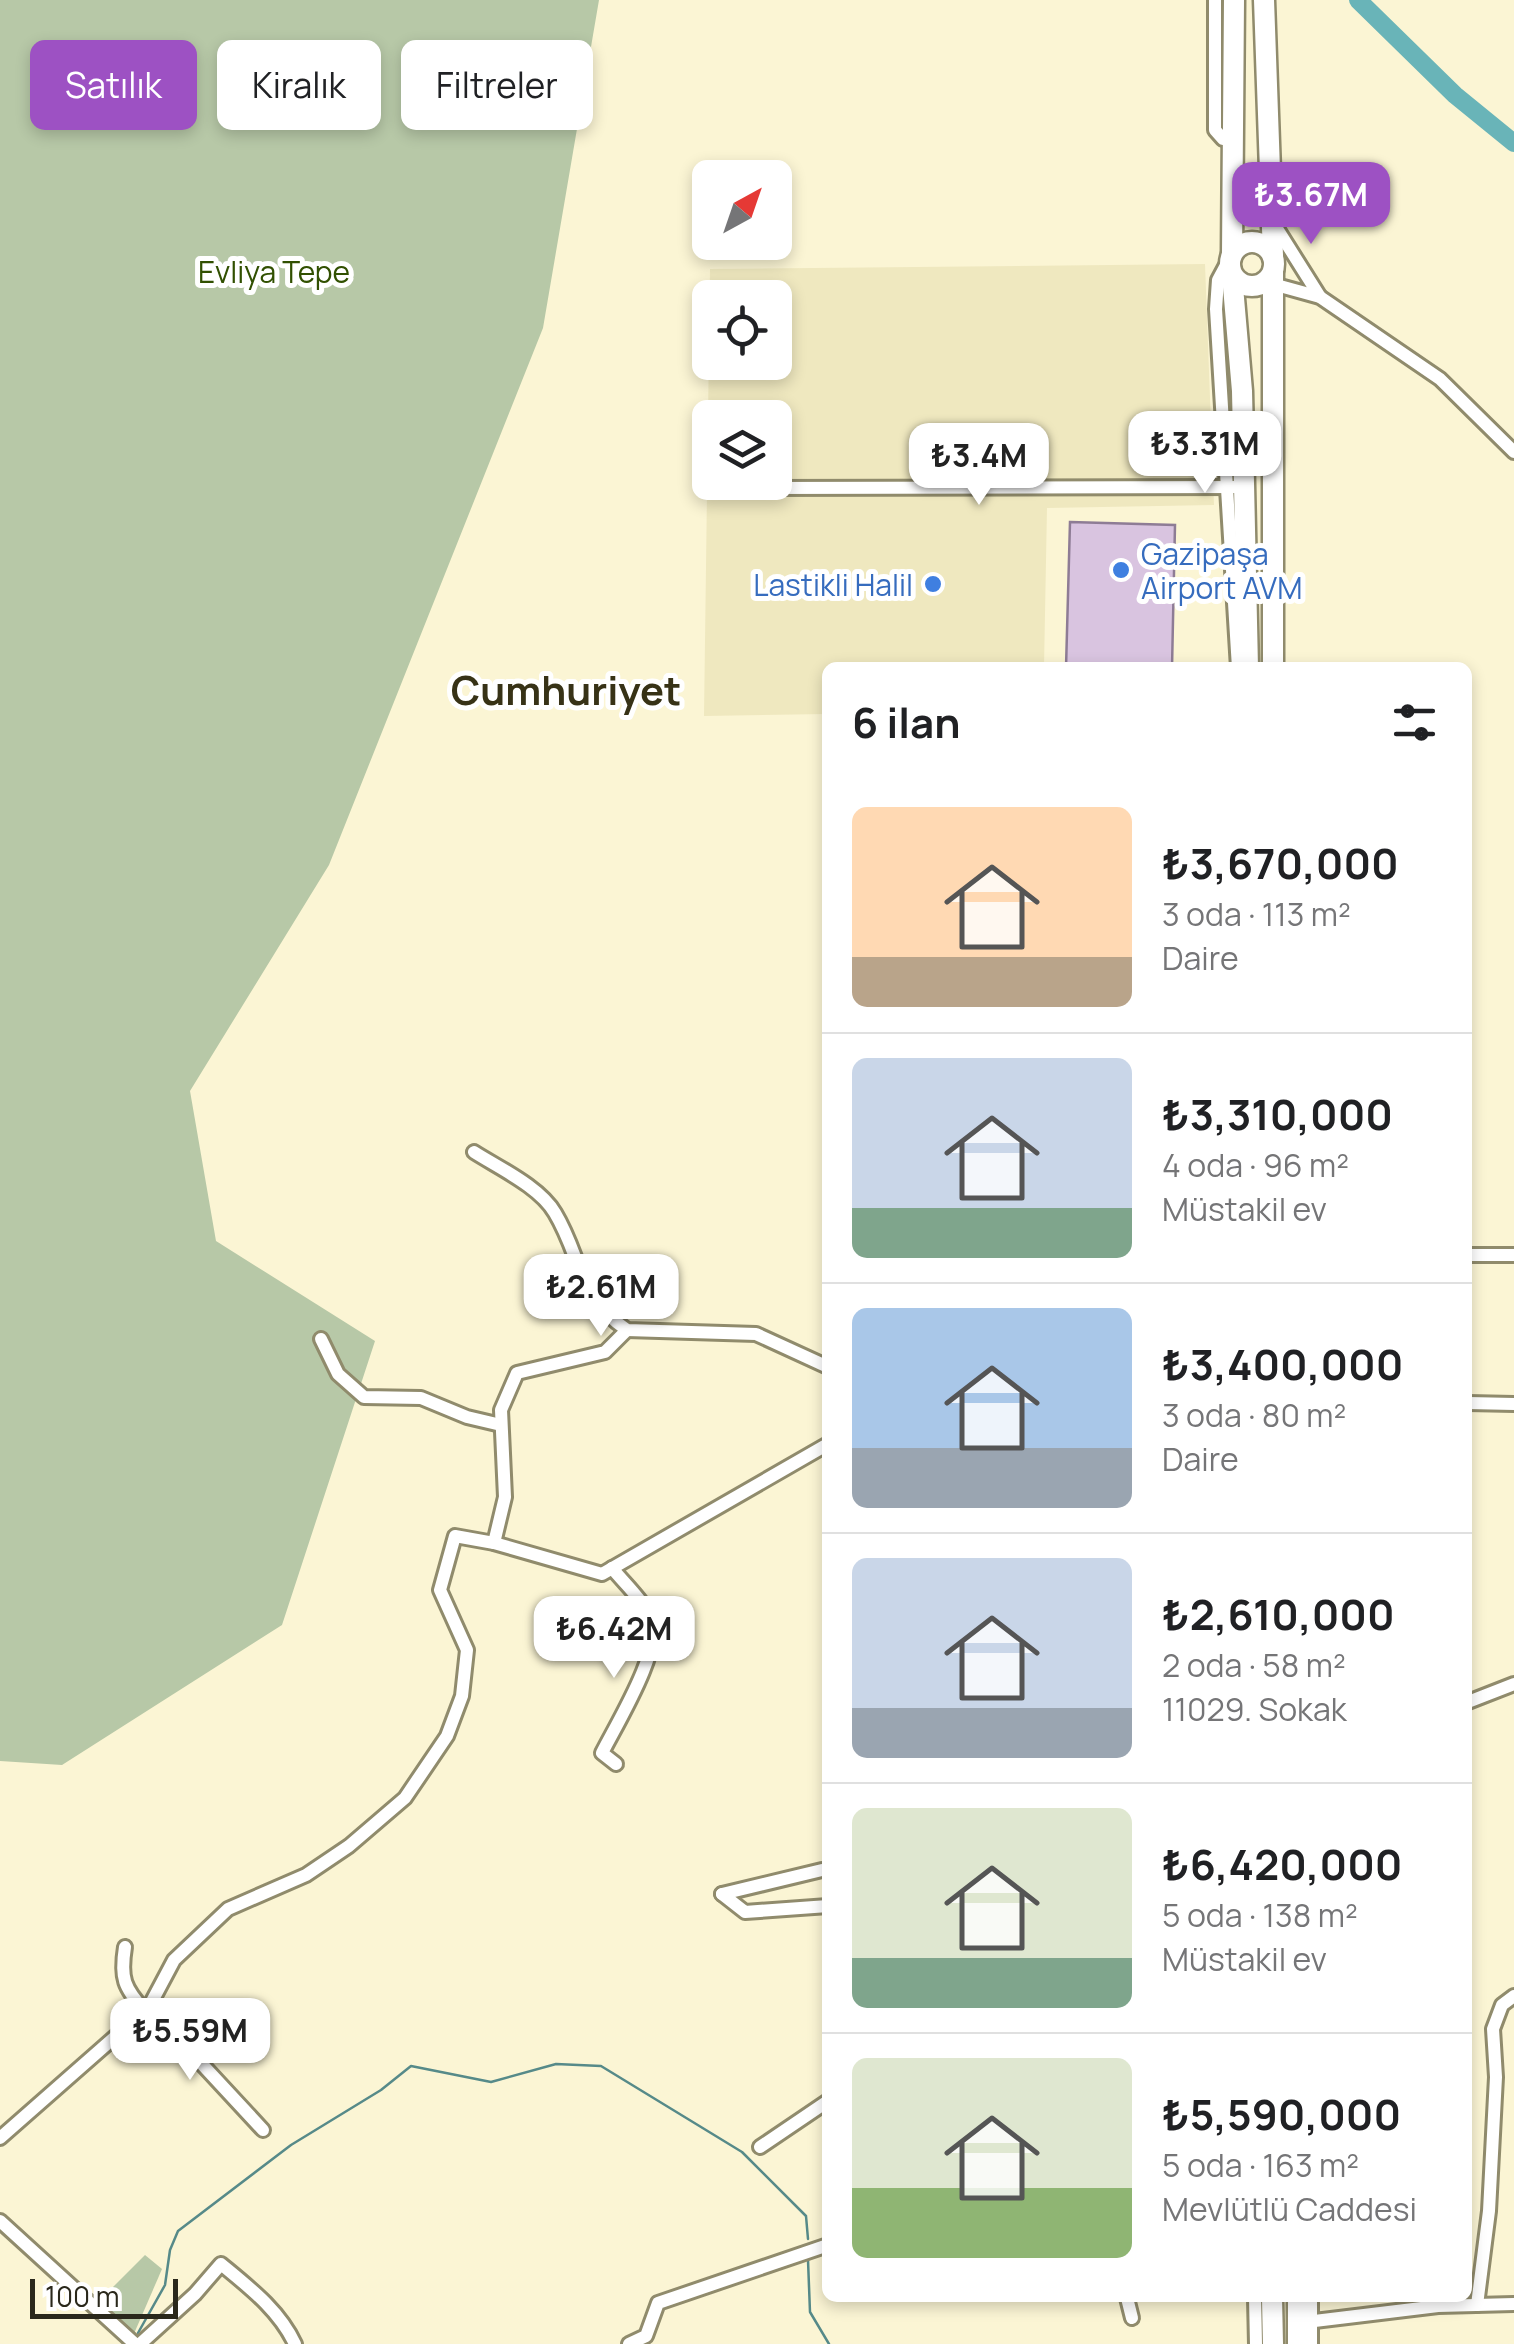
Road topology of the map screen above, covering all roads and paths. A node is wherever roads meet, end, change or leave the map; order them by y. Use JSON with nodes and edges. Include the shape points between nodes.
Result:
{"nodes":[{"id":1,"x":1215,"y":0,"type":"edge"},
{"id":2,"x":1234,"y":0,"type":"edge"},
{"id":3,"x":1264,"y":0,"type":"edge"},
{"id":4,"x":1232,"y":141,"type":"junction"},
{"id":5,"x":1270,"y":216,"type":"junction"},
{"id":6,"x":1232,"y":264,"type":"junction"},
{"id":7,"x":1271,"y":274,"type":"junction"},
{"id":8,"x":1320,"y":297,"type":"junction"},
{"id":9,"x":1514,"y":452,"type":"edge"},
{"id":10,"x":1235,"y":486,"type":"junction"},
{"id":11,"x":792,"y":488,"type":"edge"},
{"id":12,"x":1238,"y":662,"type":"edge"},
{"id":13,"x":1248,"y":662,"type":"edge"},
{"id":14,"x":1274,"y":662,"type":"edge"},
{"id":15,"x":474,"y":1152,"type":"dead end"},
{"id":16,"x":1472,"y":1255,"type":"edge"},
{"id":17,"x":1514,"y":1255,"type":"edge"},
{"id":18,"x":627,"y":1330,"type":"junction"},
{"id":19,"x":321,"y":1339,"type":"dead end"},
{"id":20,"x":822,"y":1364,"type":"edge"},
{"id":21,"x":1472,"y":1403,"type":"edge"},
{"id":22,"x":1514,"y":1404,"type":"edge"},
{"id":23,"x":502,"y":1424,"type":"junction"},
{"id":24,"x":822,"y":1447,"type":"edge"},
{"id":25,"x":494,"y":1543,"type":"junction"},
{"id":26,"x":612,"y":1568,"type":"junction"},
{"id":27,"x":1514,"y":1684,"type":"edge"},
{"id":28,"x":1472,"y":1700,"type":"edge"},
{"id":29,"x":616,"y":1764,"type":"dead end"},
{"id":30,"x":822,"y":1870,"type":"dead end"},
{"id":31,"x":822,"y":1906,"type":"edge"},
{"id":32,"x":124,"y":1947,"type":"dead end"},
{"id":33,"x":1514,"y":1996,"type":"edge"},
{"id":34,"x":147,"y":2009,"type":"junction"},
{"id":35,"x":822,"y":2105,"type":"edge"},
{"id":36,"x":262,"y":2130,"type":"dead end"},
{"id":37,"x":0,"y":2138,"type":"edge"},
{"id":38,"x":760,"y":2147,"type":"dead end"},
{"id":39,"x":0,"y":2221,"type":"edge"},
{"id":40,"x":822,"y":2247,"type":"edge"},
{"id":41,"x":1129,"y":2302,"type":"edge"},
{"id":42,"x":1255,"y":2302,"type":"edge"},
{"id":43,"x":1272,"y":2302,"type":"edge"},
{"id":44,"x":1298,"y":2302,"type":"edge"},
{"id":45,"x":1309,"y":2302,"type":"edge"},
{"id":46,"x":1514,"y":2304,"type":"edge"},
{"id":47,"x":1477,"y":2305,"type":"junction"},
{"id":48,"x":1132,"y":2318,"type":"dead end"},
{"id":49,"x":1302,"y":2330,"type":"edge"},
{"id":50,"x":648,"y":2340,"type":"edge"},
{"id":51,"x":137,"y":2344,"type":"edge"},
{"id":52,"x":295,"y":2344,"type":"edge"},
{"id":53,"x":629,"y":2344,"type":"edge"},
{"id":54,"x":1256,"y":2344,"type":"edge"},
{"id":55,"x":1273,"y":2344,"type":"edge"},
{"id":56,"x":1311,"y":2344,"type":"edge"}],
"edges":[{"from":1,"to":4,"type":"street","via":[[1215,130]]},
{"from":2,"to":4,"type":"highway"},
{"from":3,"to":5,"type":"highway"},
{"from":4,"to":6,"type":"highway"},
{"from":5,"to":7,"type":"highway"},
{"from":5,"to":8,"type":"street"},
{"from":6,"to":7,"type":"highway","via":[[1249,286]]},
{"from":6,"to":7,"type":"highway","via":[[1242,244],[1256,242]]},
{"from":6,"to":10,"type":"highway","via":[[1242,391]]},
{"from":7,"to":8,"type":"street"},
{"from":7,"to":14,"type":"highway"},
{"from":8,"to":9,"type":"street","via":[[1440,379]]},
{"from":10,"to":11,"type":"street"},
{"from":10,"to":12,"type":"street"},
{"from":10,"to":13,"type":"highway"},
{"from":15,"to":18,"type":"street","via":[[554,1210],[582,1280]]},
{"from":16,"to":17,"type":"street"},
{"from":18,"to":20,"type":"street","via":[[756,1334]]},
{"from":18,"to":23,"type":"street","via":[[605,1352],[518,1373],[501,1410]]},
{"from":19,"to":23,"type":"street","via":[[338,1374],[364,1397],[420,1398]]},
{"from":21,"to":22,"type":"street"},
{"from":23,"to":25,"type":"street","via":[[504,1497]]},
{"from":24,"to":26,"type":"street"},
{"from":25,"to":26,"type":"street","via":[[602,1574]]},
{"from":25,"to":34,"type":"street","via":[[455,1536],[440,1590],[467,1650],[462,1696],[447,1736],[405,1798],[306,1874],[228,1909],[174,1960]]},
{"from":26,"to":29,"type":"street","via":[[653,1620],[642,1674],[602,1753]]},
{"from":27,"to":28,"type":"street"},
{"from":30,"to":31,"type":"street","via":[[722,1894],[745,1912]]},
{"from":32,"to":34,"type":"street","via":[[125,1989]]},
{"from":33,"to":47,"type":"street","via":[[1502,2005],[1493,2029],[1489,2211]]},
{"from":34,"to":36,"type":"street"},
{"from":34,"to":37,"type":"street"},
{"from":35,"to":38,"type":"street"},
{"from":39,"to":51,"type":"street"},
{"from":40,"to":50,"type":"street","via":[[658,2304]]},
{"from":41,"to":48,"type":"street"},
{"from":42,"to":54,"type":"street"},
{"from":43,"to":55,"type":"highway"},
{"from":44,"to":49,"type":"highway"},
{"from":45,"to":49,"type":"street"},
{"from":46,"to":47,"type":"street"},
{"from":47,"to":49,"type":"street"},
{"from":49,"to":56,"type":"street"},
{"from":50,"to":53,"type":"street"},
{"from":51,"to":52,"type":"street","via":[[221,2264],[258,2294]]}]}
